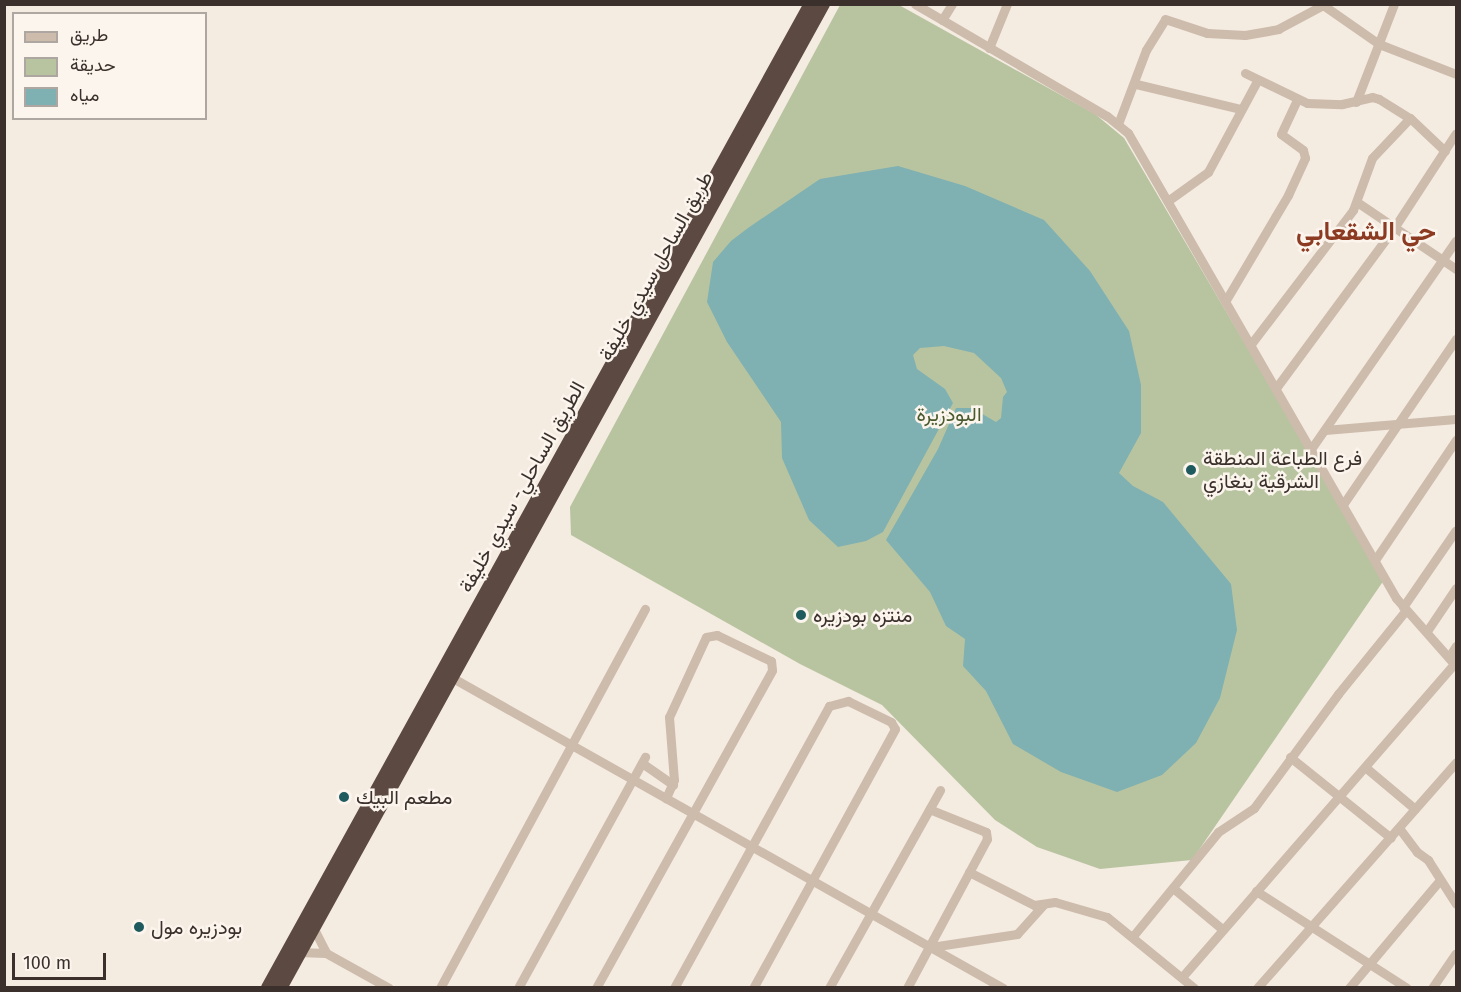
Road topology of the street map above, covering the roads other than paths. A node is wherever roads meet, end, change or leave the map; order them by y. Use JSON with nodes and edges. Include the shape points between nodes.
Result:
{"nodes":[{"id":1,"x":811,"y":4,"type":"edge"},
{"id":2,"x":822,"y":4,"type":"edge"},
{"id":3,"x":915,"y":4,"type":"edge"},
{"id":4,"x":952,"y":4,"type":"edge"},
{"id":5,"x":1007,"y":4,"type":"edge"},
{"id":6,"x":1395,"y":4,"type":"edge"},
{"id":7,"x":942,"y":20,"type":"junction"},
{"id":8,"x":1379,"y":44,"type":"junction"},
{"id":9,"x":989,"y":48,"type":"junction"},
{"id":10,"x":1245,"y":73,"type":"dead end"},
{"id":11,"x":1456,"y":74,"type":"edge"},
{"id":12,"x":1257,"y":81,"type":"junction"},
{"id":13,"x":1136,"y":84,"type":"junction"},
{"id":14,"x":1297,"y":100,"type":"junction"},
{"id":15,"x":1356,"y":102,"type":"junction"},
{"id":16,"x":1241,"y":109,"type":"junction"},
{"id":17,"x":1410,"y":118,"type":"junction"},
{"id":18,"x":1118,"y":124,"type":"junction"},
{"id":19,"x":1456,"y":133,"type":"edge"},
{"id":20,"x":1445,"y":151,"type":"junction"},
{"id":21,"x":1169,"y":200,"type":"junction"},
{"id":22,"x":1357,"y":202,"type":"junction"},
{"id":23,"x":1394,"y":228,"type":"junction"},
{"id":24,"x":1456,"y":240,"type":"edge"},
{"id":25,"x":1443,"y":260,"type":"junction"},
{"id":26,"x":1456,"y":269,"type":"edge"},
{"id":27,"x":1226,"y":300,"type":"junction"},
{"id":28,"x":1456,"y":339,"type":"edge"},
{"id":29,"x":1251,"y":344,"type":"junction"},
{"id":30,"x":1276,"y":388,"type":"junction"},
{"id":31,"x":1456,"y":419,"type":"edge"},
{"id":32,"x":1399,"y":424,"type":"junction"},
{"id":33,"x":1325,"y":430,"type":"junction"},
{"id":34,"x":1456,"y":440,"type":"edge"},
{"id":35,"x":1311,"y":449,"type":"junction"},
{"id":36,"x":1344,"y":503,"type":"junction"},
{"id":37,"x":1456,"y":530,"type":"edge"},
{"id":38,"x":1375,"y":560,"type":"junction"},
{"id":39,"x":1456,"y":588,"type":"edge"},
{"id":40,"x":483,"y":608,"type":"junction"},
{"id":41,"x":645,"y":609,"type":"dead end"},
{"id":42,"x":1405,"y":609,"type":"junction"},
{"id":43,"x":1427,"y":631,"type":"junction"},
{"id":44,"x":1456,"y":646,"type":"edge"},
{"id":45,"x":1453,"y":662,"type":"edge"},
{"id":46,"x":451,"y":677,"type":"junction"},
{"id":47,"x":571,"y":745,"type":"junction"},
{"id":48,"x":1290,"y":757,"type":"junction"},
{"id":49,"x":1456,"y":762,"type":"edge"},
{"id":50,"x":1365,"y":766,"type":"junction"},
{"id":51,"x":634,"y":780,"type":"junction"},
{"id":52,"x":673,"y":784,"type":"junction"},
{"id":53,"x":940,"y":790,"type":"dead end"},
{"id":54,"x":1340,"y":796,"type":"junction"},
{"id":55,"x":666,"y":798,"type":"junction"},
{"id":56,"x":929,"y":809,"type":"junction"},
{"id":57,"x":1415,"y":809,"type":"junction"},
{"id":58,"x":691,"y":812,"type":"junction"},
{"id":59,"x":1399,"y":828,"type":"junction"},
{"id":60,"x":1391,"y":838,"type":"junction"},
{"id":61,"x":754,"y":848,"type":"junction"},
{"id":62,"x":969,"y":872,"type":"junction"},
{"id":63,"x":810,"y":879,"type":"junction"},
{"id":64,"x":1440,"y":880,"type":"junction"},
{"id":65,"x":1173,"y":888,"type":"junction"},
{"id":66,"x":1256,"y":891,"type":"junction"},
{"id":67,"x":1044,"y":904,"type":"junction"},
{"id":68,"x":1456,"y":904,"type":"edge"},
{"id":69,"x":870,"y":913,"type":"junction"},
{"id":70,"x":313,"y":927,"type":"junction"},
{"id":71,"x":1221,"y":928,"type":"junction"},
{"id":72,"x":1312,"y":928,"type":"junction"},
{"id":73,"x":1133,"y":936,"type":"junction"},
{"id":74,"x":931,"y":947,"type":"junction"},
{"id":75,"x":299,"y":952,"type":"junction"},
{"id":76,"x":326,"y":953,"type":"junction"},
{"id":77,"x":1456,"y":953,"type":"edge"},
{"id":78,"x":1368,"y":963,"type":"junction"},
{"id":79,"x":371,"y":977,"type":"junction"},
{"id":80,"x":1182,"y":977,"type":"junction"},
{"id":81,"x":988,"y":984,"type":"edge"},
{"id":82,"x":268,"y":987,"type":"edge"},
{"id":83,"x":280,"y":987,"type":"edge"},
{"id":84,"x":365,"y":987,"type":"edge"},
{"id":85,"x":389,"y":987,"type":"edge"},
{"id":86,"x":440,"y":987,"type":"edge"},
{"id":87,"x":518,"y":987,"type":"edge"},
{"id":88,"x":596,"y":987,"type":"edge"},
{"id":89,"x":674,"y":987,"type":"edge"},
{"id":90,"x":753,"y":987,"type":"edge"},
{"id":91,"x":829,"y":987,"type":"edge"},
{"id":92,"x":907,"y":987,"type":"edge"},
{"id":93,"x":1003,"y":987,"type":"edge"},
{"id":94,"x":1194,"y":987,"type":"edge"},
{"id":95,"x":1257,"y":987,"type":"edge"},
{"id":96,"x":1349,"y":987,"type":"edge"},
{"id":97,"x":1407,"y":987,"type":"edge"},
{"id":98,"x":1432,"y":987,"type":"edge"}],
"edges":[{"from":1,"to":40,"type":"highway","name":"الطريق الساحلي- سيدي خليفة"},
{"from":2,"to":40,"type":"highway","name":"طريق الساحل سيدي خليفة"},
{"from":3,"to":7,"type":"street"},
{"from":4,"to":7,"type":"street"},
{"from":5,"to":9,"type":"street"},
{"from":6,"to":8,"type":"street"},
{"from":7,"to":9,"type":"street"},
{"from":8,"to":11,"type":"street"},
{"from":8,"to":13,"type":"street","via":[[1323,5],[1278,29],[1245,35],[1207,33],[1165,19],[1146,50]]},
{"from":8,"to":15,"type":"street"},
{"from":9,"to":18,"type":"street"},
{"from":10,"to":12,"type":"street"},
{"from":12,"to":14,"type":"street"},
{"from":12,"to":16,"type":"street"},
{"from":13,"to":16,"type":"street"},
{"from":13,"to":18,"type":"street"},
{"from":14,"to":15,"type":"street","via":[[1320,104]]},
{"from":14,"to":27,"type":"street","via":[[1281,134],[1303,150],[1305,158],[1288,195]]},
{"from":15,"to":17,"type":"street","via":[[1372,97]]},
{"from":16,"to":21,"type":"street","via":[[1208,172]]},
{"from":17,"to":20,"type":"street"},
{"from":17,"to":22,"type":"street","via":[[1372,158]]},
{"from":18,"to":21,"type":"street","via":[[1134,140]]},
{"from":19,"to":20,"type":"street"},
{"from":20,"to":23,"type":"street"},
{"from":21,"to":27,"type":"street"},
{"from":22,"to":23,"type":"street"},
{"from":22,"to":29,"type":"street"},
{"from":23,"to":25,"type":"street"},
{"from":23,"to":30,"type":"street"},
{"from":24,"to":25,"type":"street"},
{"from":25,"to":26,"type":"street"},
{"from":25,"to":33,"type":"street"},
{"from":27,"to":29,"type":"street"},
{"from":28,"to":32,"type":"street"},
{"from":29,"to":30,"type":"street"},
{"from":30,"to":35,"type":"street"},
{"from":31,"to":32,"type":"street"},
{"from":32,"to":33,"type":"street"},
{"from":32,"to":36,"type":"street"},
{"from":33,"to":35,"type":"street"},
{"from":34,"to":38,"type":"street"},
{"from":35,"to":36,"type":"street"},
{"from":36,"to":38,"type":"street"},
{"from":37,"to":42,"type":"street"},
{"from":38,"to":42,"type":"street"},
{"from":39,"to":43,"type":"street"},
{"from":40,"to":46,"type":"highway","name":"طريق الساحل سيدي خليفة"},
{"from":40,"to":82,"type":"highway","name":"الطريق الساحلي- سيدي خليفة"},
{"from":41,"to":47,"type":"street"},
{"from":42,"to":43,"type":"street"},
{"from":42,"to":48,"type":"street"},
{"from":43,"to":45,"type":"street"},
{"from":44,"to":45,"type":"street"},
{"from":45,"to":50,"type":"street"},
{"from":46,"to":47,"type":"street"},
{"from":46,"to":70,"type":"highway","name":"طريق الساحل سيدي خليفة"},
{"from":47,"to":51,"type":"street"},
{"from":47,"to":86,"type":"street"},
{"from":48,"to":54,"type":"street"},
{"from":48,"to":65,"type":"street","via":[[1254,808],[1218,832]]},
{"from":49,"to":57,"type":"street"},
{"from":50,"to":54,"type":"street"},
{"from":50,"to":57,"type":"street"},
{"from":51,"to":52,"type":"street","via":[[644,760]]},
{"from":51,"to":55,"type":"street"},
{"from":51,"to":87,"type":"street"},
{"from":52,"to":55,"type":"street"},
{"from":52,"to":58,"type":"street","via":[[669,717],[706,637],[717,635],[771,661],[772,670]]},
{"from":53,"to":56,"type":"street"},
{"from":54,"to":60,"type":"street"},
{"from":54,"to":66,"type":"street"},
{"from":55,"to":58,"type":"street"},
{"from":56,"to":62,"type":"street","via":[[986,832],[987,839]]},
{"from":56,"to":69,"type":"street"},
{"from":57,"to":59,"type":"street"},
{"from":58,"to":61,"type":"street"},
{"from":58,"to":88,"type":"street"},
{"from":59,"to":60,"type":"street"},
{"from":59,"to":64,"type":"street"},
{"from":60,"to":72,"type":"street"},
{"from":61,"to":63,"type":"street"},
{"from":61,"to":63,"type":"street","via":[[829,706],[848,701],[891,722],[895,729]]},
{"from":61,"to":89,"type":"street"},
{"from":62,"to":67,"type":"street","via":[[1034,905]]},
{"from":62,"to":74,"type":"street"},
{"from":63,"to":69,"type":"street"},
{"from":63,"to":90,"type":"street"},
{"from":64,"to":68,"type":"street"},
{"from":64,"to":78,"type":"street"},
{"from":65,"to":71,"type":"street"},
{"from":65,"to":73,"type":"street"},
{"from":66,"to":71,"type":"street"},
{"from":66,"to":72,"type":"street"},
{"from":67,"to":73,"type":"street","via":[[1055,902],[1107,917]]},
{"from":67,"to":74,"type":"street","via":[[1017,934]]},
{"from":69,"to":74,"type":"street"},
{"from":69,"to":91,"type":"street"},
{"from":70,"to":75,"type":"highway","name":"طريق الساحل سيدي خليفة"},
{"from":70,"to":76,"type":"street"},
{"from":71,"to":80,"type":"street"},
{"from":72,"to":78,"type":"street"},
{"from":72,"to":95,"type":"street"},
{"from":73,"to":80,"type":"street"},
{"from":74,"to":81,"type":"street"},
{"from":74,"to":92,"type":"street"},
{"from":75,"to":76,"type":"street"},
{"from":75,"to":83,"type":"highway","name":"طريق الساحل سيدي خليفة"},
{"from":76,"to":79,"type":"street"},
{"from":77,"to":98,"type":"street"},
{"from":78,"to":96,"type":"street"},
{"from":78,"to":97,"type":"street"},
{"from":79,"to":84,"type":"street"},
{"from":79,"to":85,"type":"street"},
{"from":80,"to":94,"type":"street"},
{"from":81,"to":93,"type":"street"}]}
